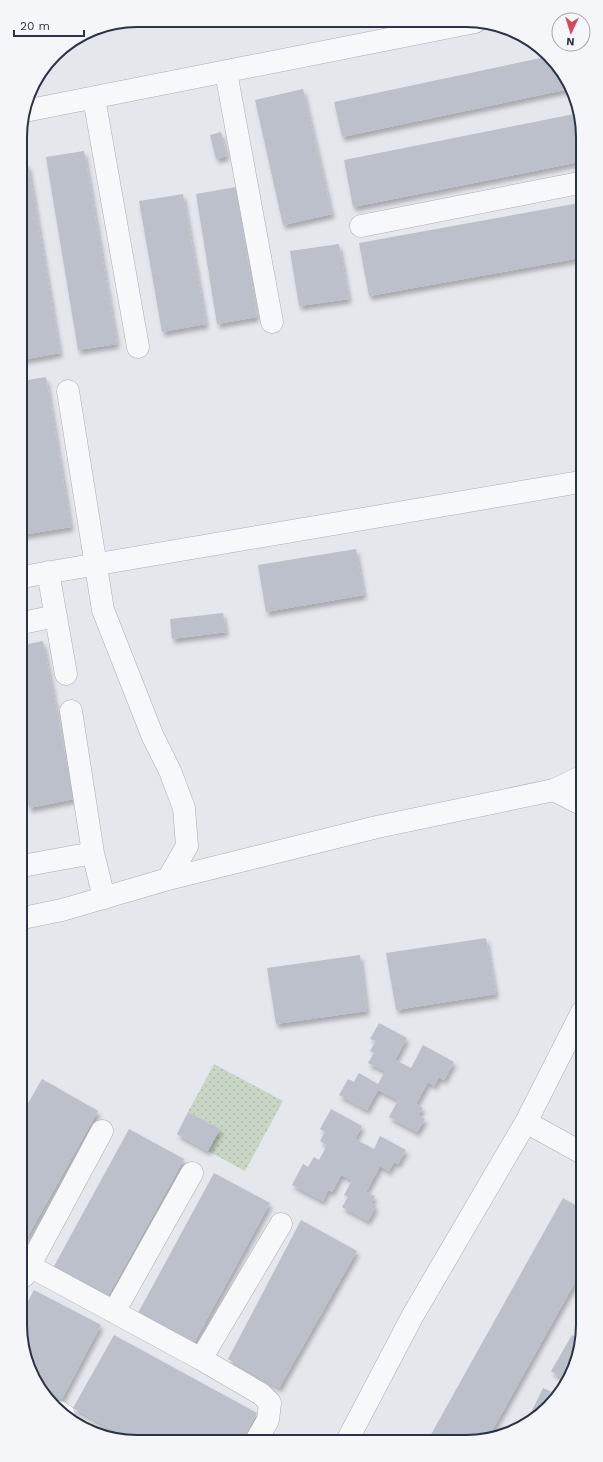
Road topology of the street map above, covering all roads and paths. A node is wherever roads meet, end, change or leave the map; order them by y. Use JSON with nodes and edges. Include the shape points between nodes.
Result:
{"nodes":[{"id":1,"x":424,"y":27,"type":"edge"},
{"id":2,"x":403,"y":29,"type":"edge"},
{"id":3,"x":226,"y":72,"type":"junction"},
{"id":4,"x":94,"y":98,"type":"junction"},
{"id":5,"x":31,"y":110,"type":"edge"},
{"id":6,"x":576,"y":184,"type":"edge"},
{"id":7,"x":361,"y":226,"type":"dead end"},
{"id":8,"x":272,"y":322,"type":"dead end"},
{"id":9,"x":138,"y":348,"type":"dead end"},
{"id":10,"x":68,"y":391,"type":"dead end"},
{"id":11,"x":576,"y":483,"type":"edge"},
{"id":12,"x":96,"y":564,"type":"junction"},
{"id":13,"x":48,"y":572,"type":"junction"},
{"id":14,"x":27,"y":576,"type":"edge"},
{"id":15,"x":56,"y":616,"type":"junction"},
{"id":16,"x":27,"y":622,"type":"edge"},
{"id":17,"x":66,"y":674,"type":"dead end"},
{"id":18,"x":71,"y":711,"type":"dead end"},
{"id":19,"x":576,"y":779,"type":"edge"},
{"id":20,"x":554,"y":790,"type":"junction"},
{"id":21,"x":576,"y":801,"type":"edge"},
{"id":22,"x":93,"y":853,"type":"junction"},
{"id":23,"x":27,"y":865,"type":"edge"},
{"id":24,"x":168,"y":879,"type":"junction"},
{"id":25,"x":104,"y":898,"type":"junction"},
{"id":26,"x":27,"y":917,"type":"edge"},
{"id":27,"x":576,"y":1024,"type":"edge"},
{"id":28,"x":526,"y":1122,"type":"junction"},
{"id":29,"x":102,"y":1131,"type":"dead end"},
{"id":30,"x":576,"y":1150,"type":"edge"},
{"id":31,"x":192,"y":1174,"type":"dead end"},
{"id":32,"x":281,"y":1224,"type":"dead end"},
{"id":33,"x":27,"y":1264,"type":"edge"},
{"id":34,"x":27,"y":1269,"type":"edge"},
{"id":35,"x":114,"y":1312,"type":"junction"},
{"id":36,"x":201,"y":1359,"type":"junction"},
{"id":37,"x":259,"y":1435,"type":"edge"},
{"id":38,"x":350,"y":1435,"type":"edge"}],
"edges":[{"from":1,"to":2,"type":"street"},
{"from":2,"to":3,"type":"street"},
{"from":3,"to":4,"type":"street"},
{"from":3,"to":8,"type":"street"},
{"from":4,"to":5,"type":"street"},
{"from":4,"to":9,"type":"street"},
{"from":6,"to":7,"type":"street"},
{"from":10,"to":12,"type":"street"},
{"from":11,"to":12,"type":"street"},
{"from":12,"to":13,"type":"street"},
{"from":12,"to":24,"type":"street","via":[[104,610],[153,737],[170,770],[184,808],[187,846]]},
{"from":13,"to":14,"type":"street"},
{"from":13,"to":15,"type":"street"},
{"from":15,"to":16,"type":"street"},
{"from":15,"to":17,"type":"street"},
{"from":18,"to":22,"type":"street"},
{"from":19,"to":20,"type":"street"},
{"from":20,"to":21,"type":"street"},
{"from":20,"to":24,"type":"street","via":[[377,827]]},
{"from":22,"to":23,"type":"street"},
{"from":22,"to":25,"type":"street"},
{"from":24,"to":25,"type":"street"},
{"from":25,"to":26,"type":"street"},
{"from":27,"to":28,"type":"street"},
{"from":28,"to":30,"type":"street"},
{"from":28,"to":38,"type":"street","via":[[413,1315]]},
{"from":29,"to":33,"type":"street"},
{"from":31,"to":35,"type":"street"},
{"from":32,"to":36,"type":"street"},
{"from":34,"to":35,"type":"street"},
{"from":35,"to":36,"type":"street"},
{"from":36,"to":37,"type":"street","via":[[261,1394],[270,1403],[268,1420]]}]}
